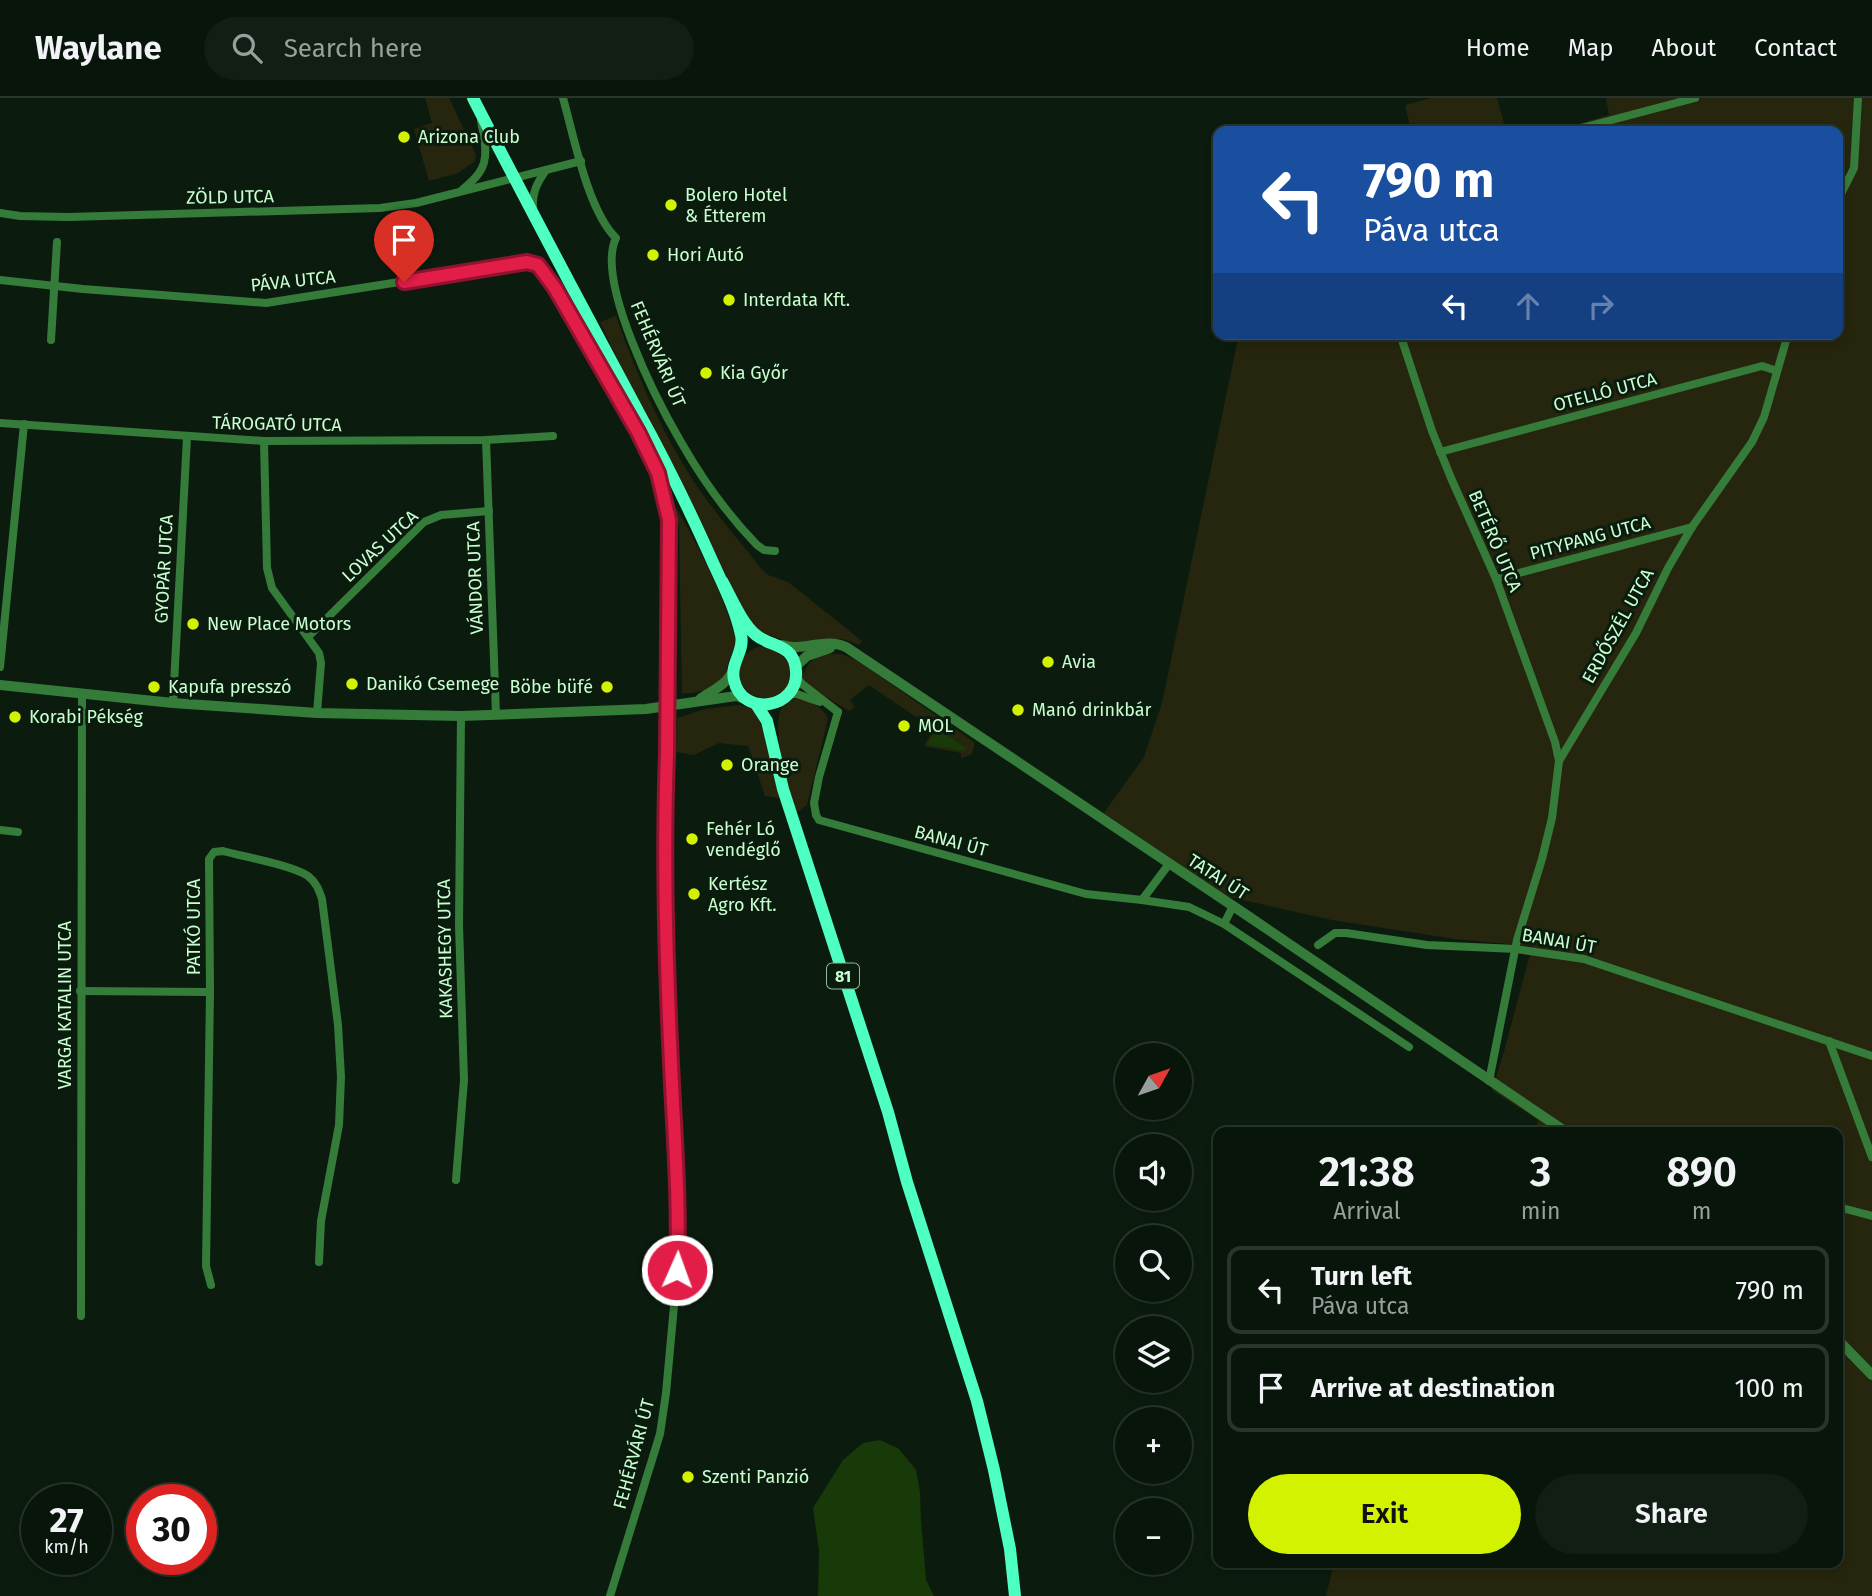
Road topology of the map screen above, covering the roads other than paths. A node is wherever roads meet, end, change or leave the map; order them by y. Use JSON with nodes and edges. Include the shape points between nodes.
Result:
{"nodes":[{"id":1,"x":473,"y":98,"type":"edge"},
{"id":2,"x":564,"y":98,"type":"edge"},
{"id":3,"x":1695,"y":98,"type":"edge"},
{"id":4,"x":1858,"y":98,"type":"edge"},
{"id":5,"x":479,"y":110,"type":"junction"},
{"id":6,"x":1589,"y":126,"type":"edge"},
{"id":7,"x":580,"y":161,"type":"junction"},
{"id":8,"x":546,"y":170,"type":"junction"},
{"id":9,"x":513,"y":177,"type":"junction"},
{"id":10,"x":1843,"y":190,"type":"edge"},
{"id":11,"x":460,"y":192,"type":"junction"},
{"id":12,"x":0,"y":213,"type":"edge"},
{"id":13,"x":533,"y":215,"type":"junction"},
{"id":14,"x":57,"y":242,"type":"dead end"},
{"id":15,"x":534,"y":262,"type":"joint"},
{"id":16,"x":0,"y":281,"type":"edge"},
{"id":17,"x":55,"y":286,"type":"junction"},
{"id":18,"x":51,"y":340,"type":"dead end"},
{"id":19,"x":1402,"y":340,"type":"edge"},
{"id":20,"x":1786,"y":340,"type":"edge"},
{"id":21,"x":1777,"y":371,"type":"junction"},
{"id":22,"x":0,"y":423,"type":"edge"},
{"id":23,"x":24,"y":424,"type":"junction"},
{"id":24,"x":553,"y":436,"type":"dead end"},
{"id":25,"x":187,"y":437,"type":"junction"},
{"id":26,"x":486,"y":440,"type":"junction"},
{"id":27,"x":264,"y":441,"type":"junction"},
{"id":28,"x":1440,"y":452,"type":"junction"},
{"id":29,"x":489,"y":511,"type":"junction"},
{"id":30,"x":1692,"y":527,"type":"junction"},
{"id":31,"x":775,"y":551,"type":"dead end"},
{"id":32,"x":1496,"y":579,"type":"junction"},
{"id":33,"x":722,"y":581,"type":"junction"},
{"id":34,"x":308,"y":637,"type":"junction"},
{"id":35,"x":773,"y":643,"type":"junction"},
{"id":36,"x":851,"y":651,"type":"junction"},
{"id":37,"x":735,"y":662,"type":"junction"},
{"id":38,"x":0,"y":667,"type":"edge"},
{"id":39,"x":796,"y":672,"type":"junction"},
{"id":40,"x":0,"y":685,"type":"edge"},
{"id":41,"x":82,"y":694,"type":"junction"},
{"id":42,"x":786,"y":697,"type":"junction"},
{"id":43,"x":698,"y":701,"type":"junction"},
{"id":44,"x":752,"y":702,"type":"junction"},
{"id":45,"x":173,"y":703,"type":"junction"},
{"id":46,"x":668,"y":706,"type":"junction"},
{"id":47,"x":838,"y":712,"type":"junction"},
{"id":48,"x":317,"y":713,"type":"junction"},
{"id":49,"x":496,"y":715,"type":"junction"},
{"id":50,"x":461,"y":716,"type":"junction"},
{"id":51,"x":774,"y":745,"type":"junction"},
{"id":52,"x":1559,"y":761,"type":"junction"},
{"id":53,"x":0,"y":830,"type":"edge"},
{"id":54,"x":18,"y":832,"type":"dead end"},
{"id":55,"x":1169,"y":864,"type":"junction"},
{"id":56,"x":1142,"y":900,"type":"junction"},
{"id":57,"x":1233,"y":906,"type":"junction"},
{"id":58,"x":1224,"y":924,"type":"junction"},
{"id":59,"x":1318,"y":945,"type":"dead end"},
{"id":60,"x":1516,"y":950,"type":"junction"},
{"id":61,"x":80,"y":991,"type":"junction"},
{"id":62,"x":210,"y":992,"type":"junction"},
{"id":63,"x":1829,"y":1041,"type":"junction"},
{"id":64,"x":1409,"y":1047,"type":"dead end"},
{"id":65,"x":1872,"y":1056,"type":"edge"},
{"id":66,"x":1489,"y":1081,"type":"junction"},
{"id":67,"x":1558,"y":1127,"type":"edge"},
{"id":68,"x":1872,"y":1157,"type":"edge"},
{"id":69,"x":456,"y":1180,"type":"dead end"},
{"id":70,"x":1843,"y":1208,"type":"edge"},
{"id":71,"x":1872,"y":1216,"type":"edge"},
{"id":72,"x":319,"y":1262,"type":"dead end"},
{"id":73,"x":211,"y":1285,"type":"dead end"},
{"id":74,"x":80,"y":1316,"type":"dead end"},
{"id":75,"x":1843,"y":1345,"type":"edge"},
{"id":76,"x":1872,"y":1375,"type":"edge"},
{"id":77,"x":610,"y":1596,"type":"edge"},
{"id":78,"x":1015,"y":1596,"type":"edge"}],
"edges":[{"from":1,"to":5,"type":"main road","number":"81"},
{"from":2,"to":7,"type":"street","name":"FEHÉRVÁRI ÚT"},
{"from":3,"to":6,"type":"street"},
{"from":4,"to":10,"type":"street","via":[[1854,168]]},
{"from":5,"to":9,"type":"main road","number":"81"},
{"from":5,"to":11,"type":"street","via":[[484,165]]},
{"from":7,"to":8,"type":"street","name":"ZÖLD UTCA"},
{"from":7,"to":31,"type":"street","name":"FEHÉRVÁRI ÚT","via":[[598,215],[616,238],[611,261],[619,304],[656,396],[723,505],[757,545]]},
{"from":8,"to":9,"type":"street","name":"ZÖLD UTCA"},
{"from":8,"to":13,"type":"street","via":[[532,195]]},
{"from":9,"to":11,"type":"street","name":"ZÖLD UTCA"},
{"from":9,"to":13,"type":"main road","number":"81"},
{"from":11,"to":12,"type":"street","name":"ZÖLD UTCA","via":[[416,203],[339,210],[69,217]]},
{"from":13,"to":33,"type":"main road","number":"81","via":[[665,461]]},
{"from":14,"to":17,"type":"street"},
{"from":15,"to":17,"type":"street","name":"PÁVA UTCA","via":[[266,303]]},
{"from":15,"to":46,"type":"street","name":"FEHÉRVÁRI ÚT","via":[[555,288],[658,473],[669,520]]},
{"from":16,"to":17,"type":"street","name":"PÁVA UTCA"},
{"from":17,"to":18,"type":"street"},
{"from":19,"to":28,"type":"street","name":"BETÉRŐ UTCA"},
{"from":20,"to":21,"type":"street","name":"ERDŐSZÉL UTCA"},
{"from":21,"to":28,"type":"street","name":"OTELLÓ UTCA","via":[[1762,366]]},
{"from":21,"to":30,"type":"street","name":"ERDŐSZÉL UTCA","via":[[1752,442]]},
{"from":22,"to":23,"type":"street","name":"TÁROGATÓ UTCA"},
{"from":23,"to":25,"type":"street","name":"TÁROGATÓ UTCA"},
{"from":23,"to":38,"type":"street"},
{"from":24,"to":26,"type":"street","name":"TÁROGATÓ UTCA"},
{"from":25,"to":27,"type":"street","name":"TÁROGATÓ UTCA"},
{"from":25,"to":45,"type":"street","name":"GYOPÁR UTCA"},
{"from":26,"to":27,"type":"street","name":"TÁROGATÓ UTCA"},
{"from":26,"to":29,"type":"street","name":"VÁNDOR UTCA"},
{"from":27,"to":34,"type":"street","via":[[267,568],[272,588]]},
{"from":28,"to":32,"type":"street","name":"BETÉRŐ UTCA"},
{"from":29,"to":34,"type":"street","name":"LOVAS UTCA","via":[[442,514],[424,522]]},
{"from":29,"to":49,"type":"street","name":"VÁNDOR UTCA"},
{"from":30,"to":32,"type":"street","name":"PITYPANG UTCA"},
{"from":30,"to":52,"type":"street","name":"ERDŐSZÉL UTCA","via":[[1636,634]]},
{"from":32,"to":52,"type":"street","name":"BETÉRŐ UTCA"},
{"from":33,"to":35,"type":"main road","number":"81","via":[[748,626]]},
{"from":33,"to":37,"type":"main road","number":"81","via":[[742,638]]},
{"from":34,"to":48,"type":"street","via":[[321,663]]},
{"from":35,"to":36,"type":"street","name":"TATAI ÚT","via":[[798,648],[836,643]]},
{"from":35,"to":37,"type":"main road","via":[[750,645]]},
{"from":35,"to":39,"type":"main road","number":"81","via":[[786,649]]},
{"from":36,"to":39,"type":"street","via":[[821,650],[807,656]]},
{"from":36,"to":55,"type":"street","name":"TATAI ÚT"},
{"from":37,"to":43,"type":"street","via":[[726,682]]},
{"from":37,"to":44,"type":"main road","number":"81","via":[[735,685]]},
{"from":39,"to":42,"type":"main road","number":"81"},
{"from":39,"to":47,"type":"street","via":[[802,684]]},
{"from":40,"to":41,"type":"street"},
{"from":41,"to":45,"type":"street"},
{"from":41,"to":61,"type":"street","name":"VARGA KATALIN UTCA"},
{"from":42,"to":44,"type":"main road","via":[[774,704]]},
{"from":42,"to":47,"type":"street","via":[[804,696]]},
{"from":42,"to":51,"type":"main road","number":"81","via":[[775,720]]},
{"from":43,"to":44,"type":"street","via":[[737,696]]},
{"from":43,"to":46,"type":"street"},
{"from":44,"to":51,"type":"main road","number":"81","via":[[767,721]]},
{"from":45,"to":48,"type":"street"},
{"from":46,"to":49,"type":"street"},
{"from":46,"to":77,"type":"street","name":"FEHÉRVÁRI ÚT","via":[[666,940],[678,1197],[676,1282],[660,1434]]},
{"from":47,"to":56,"type":"street","name":"BANAI ÚT","via":[[814,803],[819,820],[1086,894]]},
{"from":48,"to":50,"type":"street"},
{"from":49,"to":50,"type":"street"},
{"from":50,"to":69,"type":"street","name":"KAKASHEGY UTCA","via":[[458,925],[464,1080]]},
{"from":51,"to":78,"type":"main road","number":"81","via":[[783,789],[977,1401],[1010,1549]]},
{"from":52,"to":60,"type":"street","name":"ERDŐSZÉL UTCA","via":[[1552,818]]},
{"from":53,"to":54,"type":"street"},
{"from":55,"to":56,"type":"street"},
{"from":55,"to":57,"type":"street","name":"TATAI ÚT"},
{"from":56,"to":58,"type":"street","name":"TATAI ÚT","via":[[1189,907]]},
{"from":57,"to":58,"type":"street"},
{"from":57,"to":66,"type":"street","name":"TATAI ÚT"},
{"from":58,"to":64,"type":"street","name":"TATAI ÚT"},
{"from":59,"to":60,"type":"street","name":"BANAI ÚT","via":[[1335,933],[1346,933],[1427,945]]},
{"from":60,"to":63,"type":"street","name":"BANAI ÚT","via":[[1584,959]]},
{"from":60,"to":66,"type":"street","name":"ERDŐSZÉL UTCA"},
{"from":61,"to":62,"type":"street"},
{"from":61,"to":74,"type":"street","name":"VARGA KATALIN UTCA"},
{"from":62,"to":72,"type":"street","name":"PATKÓ UTCA","via":[[209,859],[214,852],[310,877],[322,899],[341,1077],[339,1125],[321,1221]]},
{"from":62,"to":73,"type":"street","name":"PATKÓ UTCA","via":[[206,1266]]},
{"from":63,"to":65,"type":"street","name":"BANAI ÚT"},
{"from":63,"to":68,"type":"street"},
{"from":66,"to":67,"type":"street","name":"TATAI ÚT"},
{"from":70,"to":71,"type":"street"},
{"from":75,"to":76,"type":"street"}]}
